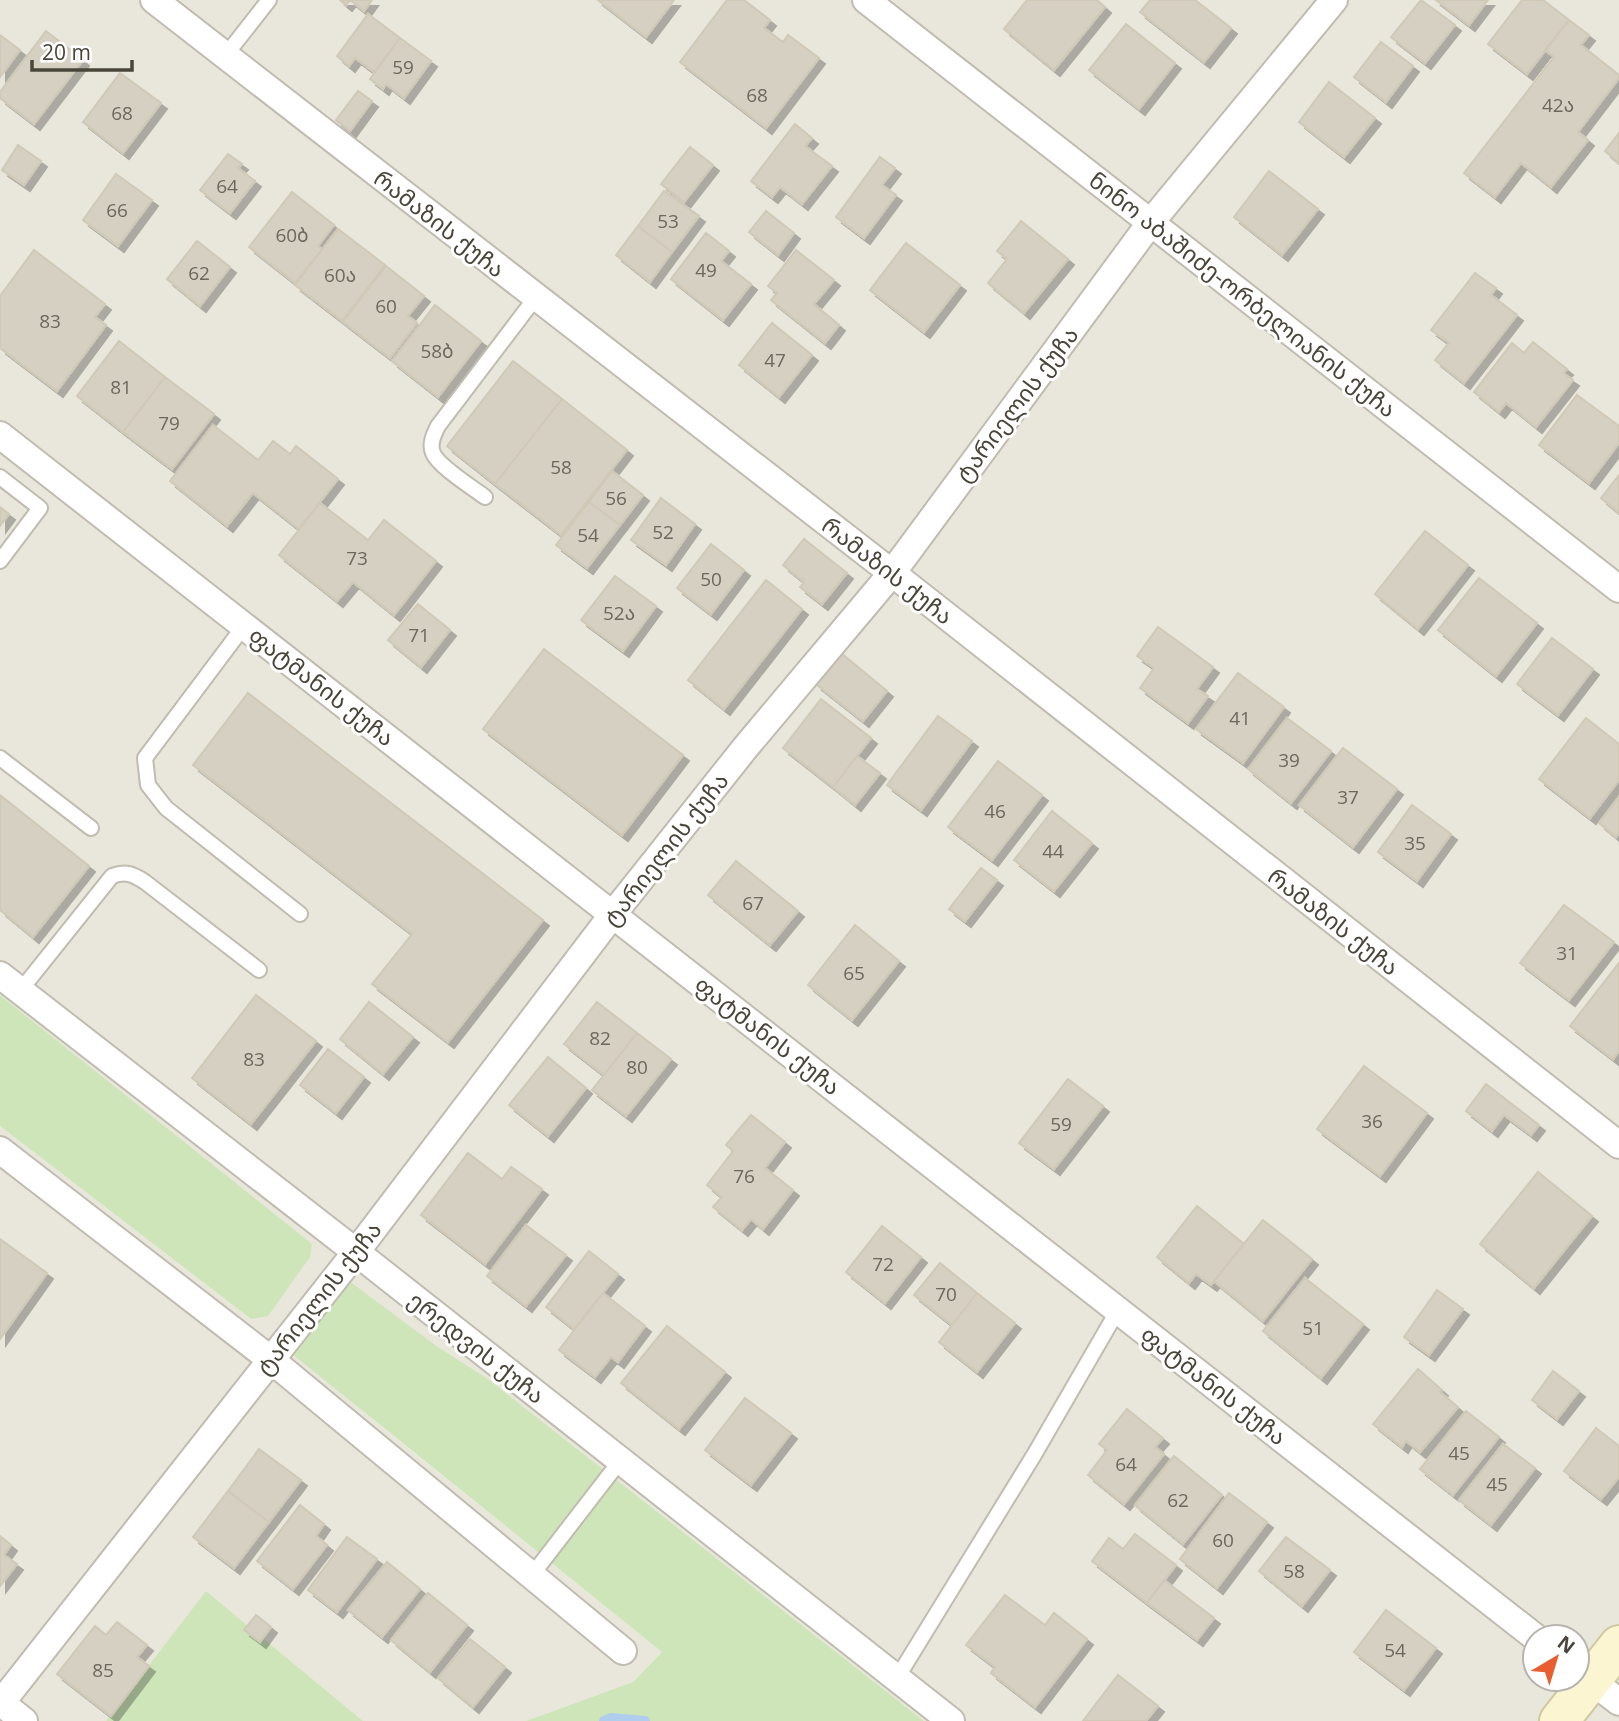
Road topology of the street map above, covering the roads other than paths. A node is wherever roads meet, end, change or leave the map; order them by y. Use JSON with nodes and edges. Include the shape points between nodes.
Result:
{"nodes":[{"id":1,"x":154,"y":0,"type":"edge"},
{"id":2,"x":269,"y":0,"type":"edge"},
{"id":3,"x":866,"y":0,"type":"edge"},
{"id":4,"x":1335,"y":0,"type":"edge"},
{"id":5,"x":225,"y":55,"type":"junction"},
{"id":6,"x":1151,"y":222,"type":"junction"},
{"id":7,"x":536,"y":297,"type":"junction"},
{"id":8,"x":0,"y":435,"type":"edge"},
{"id":9,"x":0,"y":477,"type":"edge"},
{"id":10,"x":485,"y":497,"type":"dead end"},
{"id":11,"x":0,"y":561,"type":"edge"},
{"id":12,"x":892,"y":573,"type":"junction"},
{"id":13,"x":1619,"y":589,"type":"edge"},
{"id":14,"x":244,"y":626,"type":"junction"},
{"id":15,"x":0,"y":758,"type":"edge"},
{"id":16,"x":90,"y":828,"type":"dead end"},
{"id":17,"x":300,"y":914,"type":"dead end"},
{"id":18,"x":614,"y":914,"type":"junction"},
{"id":19,"x":259,"y":970,"type":"dead end"},
{"id":20,"x":10,"y":983,"type":"edge"},
{"id":21,"x":1619,"y":1145,"type":"edge"},
{"id":22,"x":0,"y":1150,"type":"edge"},
{"id":23,"x":356,"y":1252,"type":"junction"},
{"id":24,"x":1118,"y":1310,"type":"junction"},
{"id":25,"x":270,"y":1359,"type":"junction"},
{"id":26,"x":620,"y":1461,"type":"junction"},
{"id":27,"x":532,"y":1575,"type":"junction"},
{"id":28,"x":1521,"y":1626,"type":"edge"},
{"id":29,"x":1619,"y":1645,"type":"edge"},
{"id":30,"x":623,"y":1651,"type":"dead end"},
{"id":31,"x":897,"y":1678,"type":"junction"},
{"id":32,"x":1595,"y":1684,"type":"edge"},
{"id":33,"x":0,"y":1703,"type":"edge"},
{"id":34,"x":24,"y":1721,"type":"edge"},
{"id":35,"x":951,"y":1721,"type":"edge"},
{"id":36,"x":1559,"y":1721,"type":"edge"}],
"edges":[{"from":1,"to":5,"type":"street","name":"რამაზის ქუჩა"},
{"from":2,"to":5,"type":"lane"},
{"from":3,"to":6,"type":"street","name":"ნინო აბაშიძე-ორბელიანის ქუჩა"},
{"from":4,"to":6,"type":"street","name":"ტარიელის ქუჩა"},
{"from":5,"to":7,"type":"street","name":"რამაზის ქუჩა"},
{"from":6,"to":12,"type":"street","name":"ტარიელის ქუჩა"},
{"from":6,"to":13,"type":"street","name":"ნინო აბაშიძე-ორბელიანის ქუჩა"},
{"from":7,"to":10,"type":"lane","via":[[432,438],[432,452],[442,465]]},
{"from":7,"to":12,"type":"street","name":"რამაზის ქუჩა"},
{"from":8,"to":14,"type":"street","name":"ფატმანის ქუჩა"},
{"from":9,"to":11,"type":"lane","via":[[40,508]]},
{"from":12,"to":18,"type":"street","name":"ტარიელის ქუჩა"},
{"from":12,"to":21,"type":"street","name":"რამაზის ქუჩა"},
{"from":14,"to":17,"type":"lane","via":[[145,758],[148,785],[166,808]]},
{"from":14,"to":18,"type":"street","name":"ფატმანის ქუჩა"},
{"from":15,"to":16,"type":"lane"},
{"from":18,"to":23,"type":"street","name":"ტარიელის ქუჩა"},
{"from":18,"to":24,"type":"street","name":"ფატმანის ქუჩა"},
{"from":19,"to":20,"type":"lane","via":[[145,882],[121,873],[112,876]]},
{"from":20,"to":23,"type":"street","name":"ერედვის ქუჩა"},
{"from":22,"to":25,"type":"street"},
{"from":23,"to":25,"type":"street","name":"ტარიელის ქუჩა"},
{"from":23,"to":26,"type":"street","name":"ერედვის ქუჩა"},
{"from":24,"to":28,"type":"street","name":"ფატმანის ქუჩა"},
{"from":24,"to":31,"type":"lane"},
{"from":25,"to":27,"type":"street"},
{"from":25,"to":33,"type":"street","name":"ტარიელის ქუჩა"},
{"from":26,"to":27,"type":"lane"},
{"from":26,"to":31,"type":"street","name":"ერედვის ქუჩა"},
{"from":27,"to":30,"type":"street"},
{"from":29,"to":32,"type":"street"},
{"from":31,"to":35,"type":"street","name":"ერედვის ქუჩა"},
{"from":32,"to":36,"type":"street"},
{"from":33,"to":34,"type":"street"}]}
